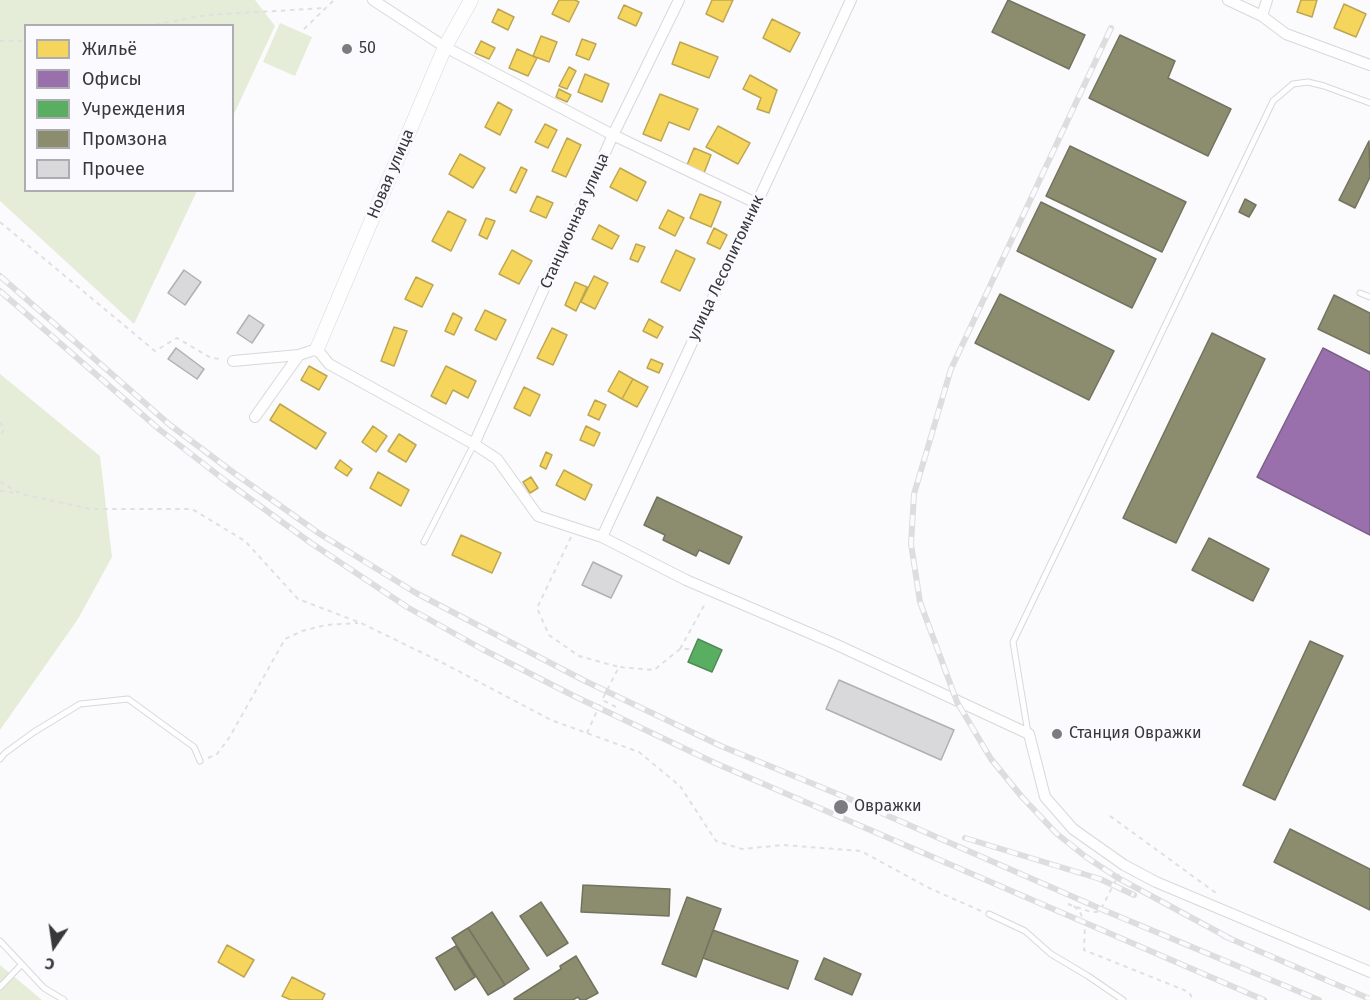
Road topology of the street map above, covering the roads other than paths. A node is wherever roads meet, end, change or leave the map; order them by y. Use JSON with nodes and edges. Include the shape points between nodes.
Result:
{"nodes":[{"id":1,"x":373,"y":0,"type":"edge"},
{"id":2,"x":471,"y":0,"type":"edge"},
{"id":3,"x":679,"y":0,"type":"edge"},
{"id":4,"x":851,"y":0,"type":"edge"},
{"id":5,"x":1228,"y":0,"type":"edge"},
{"id":6,"x":1267,"y":0,"type":"edge"},
{"id":7,"x":1262,"y":16,"type":"junction"},
{"id":8,"x":445,"y":47,"type":"junction"},
{"id":9,"x":1370,"y":65,"type":"edge"},
{"id":10,"x":1370,"y":103,"type":"edge"},
{"id":11,"x":613,"y":135,"type":"junction"},
{"id":12,"x":756,"y":203,"type":"junction"},
{"id":13,"x":1360,"y":293,"type":"dead end"},
{"id":14,"x":1370,"y":297,"type":"edge"},
{"id":15,"x":317,"y":349,"type":"junction"},
{"id":16,"x":299,"y":355,"type":"junction"},
{"id":17,"x":233,"y":361,"type":"road end"},
{"id":18,"x":255,"y":417,"type":"dead end"},
{"id":19,"x":474,"y":444,"type":"junction"},
{"id":20,"x":602,"y":537,"type":"junction"},
{"id":21,"x":424,"y":542,"type":"dead end"},
{"id":22,"x":1029,"y":734,"type":"junction"},
{"id":23,"x":0,"y":759,"type":"edge"},
{"id":24,"x":200,"y":761,"type":"road end"},
{"id":25,"x":989,"y":914,"type":"road end"},
{"id":26,"x":0,"y":941,"type":"edge"},
{"id":27,"x":21,"y":964,"type":"junction"},
{"id":28,"x":1370,"y":972,"type":"edge"},
{"id":29,"x":0,"y":987,"type":"edge"},
{"id":30,"x":64,"y":1000,"type":"edge"},
{"id":31,"x":1123,"y":1000,"type":"edge"}],
"edges":[{"from":1,"to":8,"type":"street"},
{"from":2,"to":8,"type":"street","name":"Новая улица"},
{"from":3,"to":11,"type":"street","name":"Станционная улица"},
{"from":4,"to":12,"type":"street","name":"улица Лесопитомник"},
{"from":5,"to":7,"type":"street"},
{"from":6,"to":7,"type":"street"},
{"from":7,"to":9,"type":"street","via":[[1286,34]]},
{"from":8,"to":11,"type":"street"},
{"from":8,"to":15,"type":"street","name":"Новая улица"},
{"from":10,"to":22,"type":"lane","via":[[1308,82],[1293,84],[1273,100],[1013,642]]},
{"from":11,"to":12,"type":"street"},
{"from":11,"to":19,"type":"street","name":"Станционная улица"},
{"from":12,"to":20,"type":"street","name":"улица Лесопитомник"},
{"from":13,"to":14,"type":"lane"},
{"from":15,"to":16,"type":"street"},
{"from":15,"to":19,"type":"street","via":[[329,364]]},
{"from":16,"to":17,"type":"street"},
{"from":16,"to":18,"type":"street"},
{"from":19,"to":20,"type":"street","via":[[496,459],[538,516]]},
{"from":19,"to":21,"type":"lane"},
{"from":20,"to":22,"type":"street"},
{"from":22,"to":28,"type":"street","via":[[1045,797],[1073,829],[1113,858],[1156,882]]},
{"from":23,"to":24,"type":"lane","via":[[80,704],[128,699],[194,747]]},
{"from":25,"to":31,"type":"lane","via":[[1025,931],[1051,954]]},
{"from":26,"to":27,"type":"lane"},
{"from":27,"to":29,"type":"lane"},
{"from":27,"to":30,"type":"lane","via":[[44,988]]}]}
